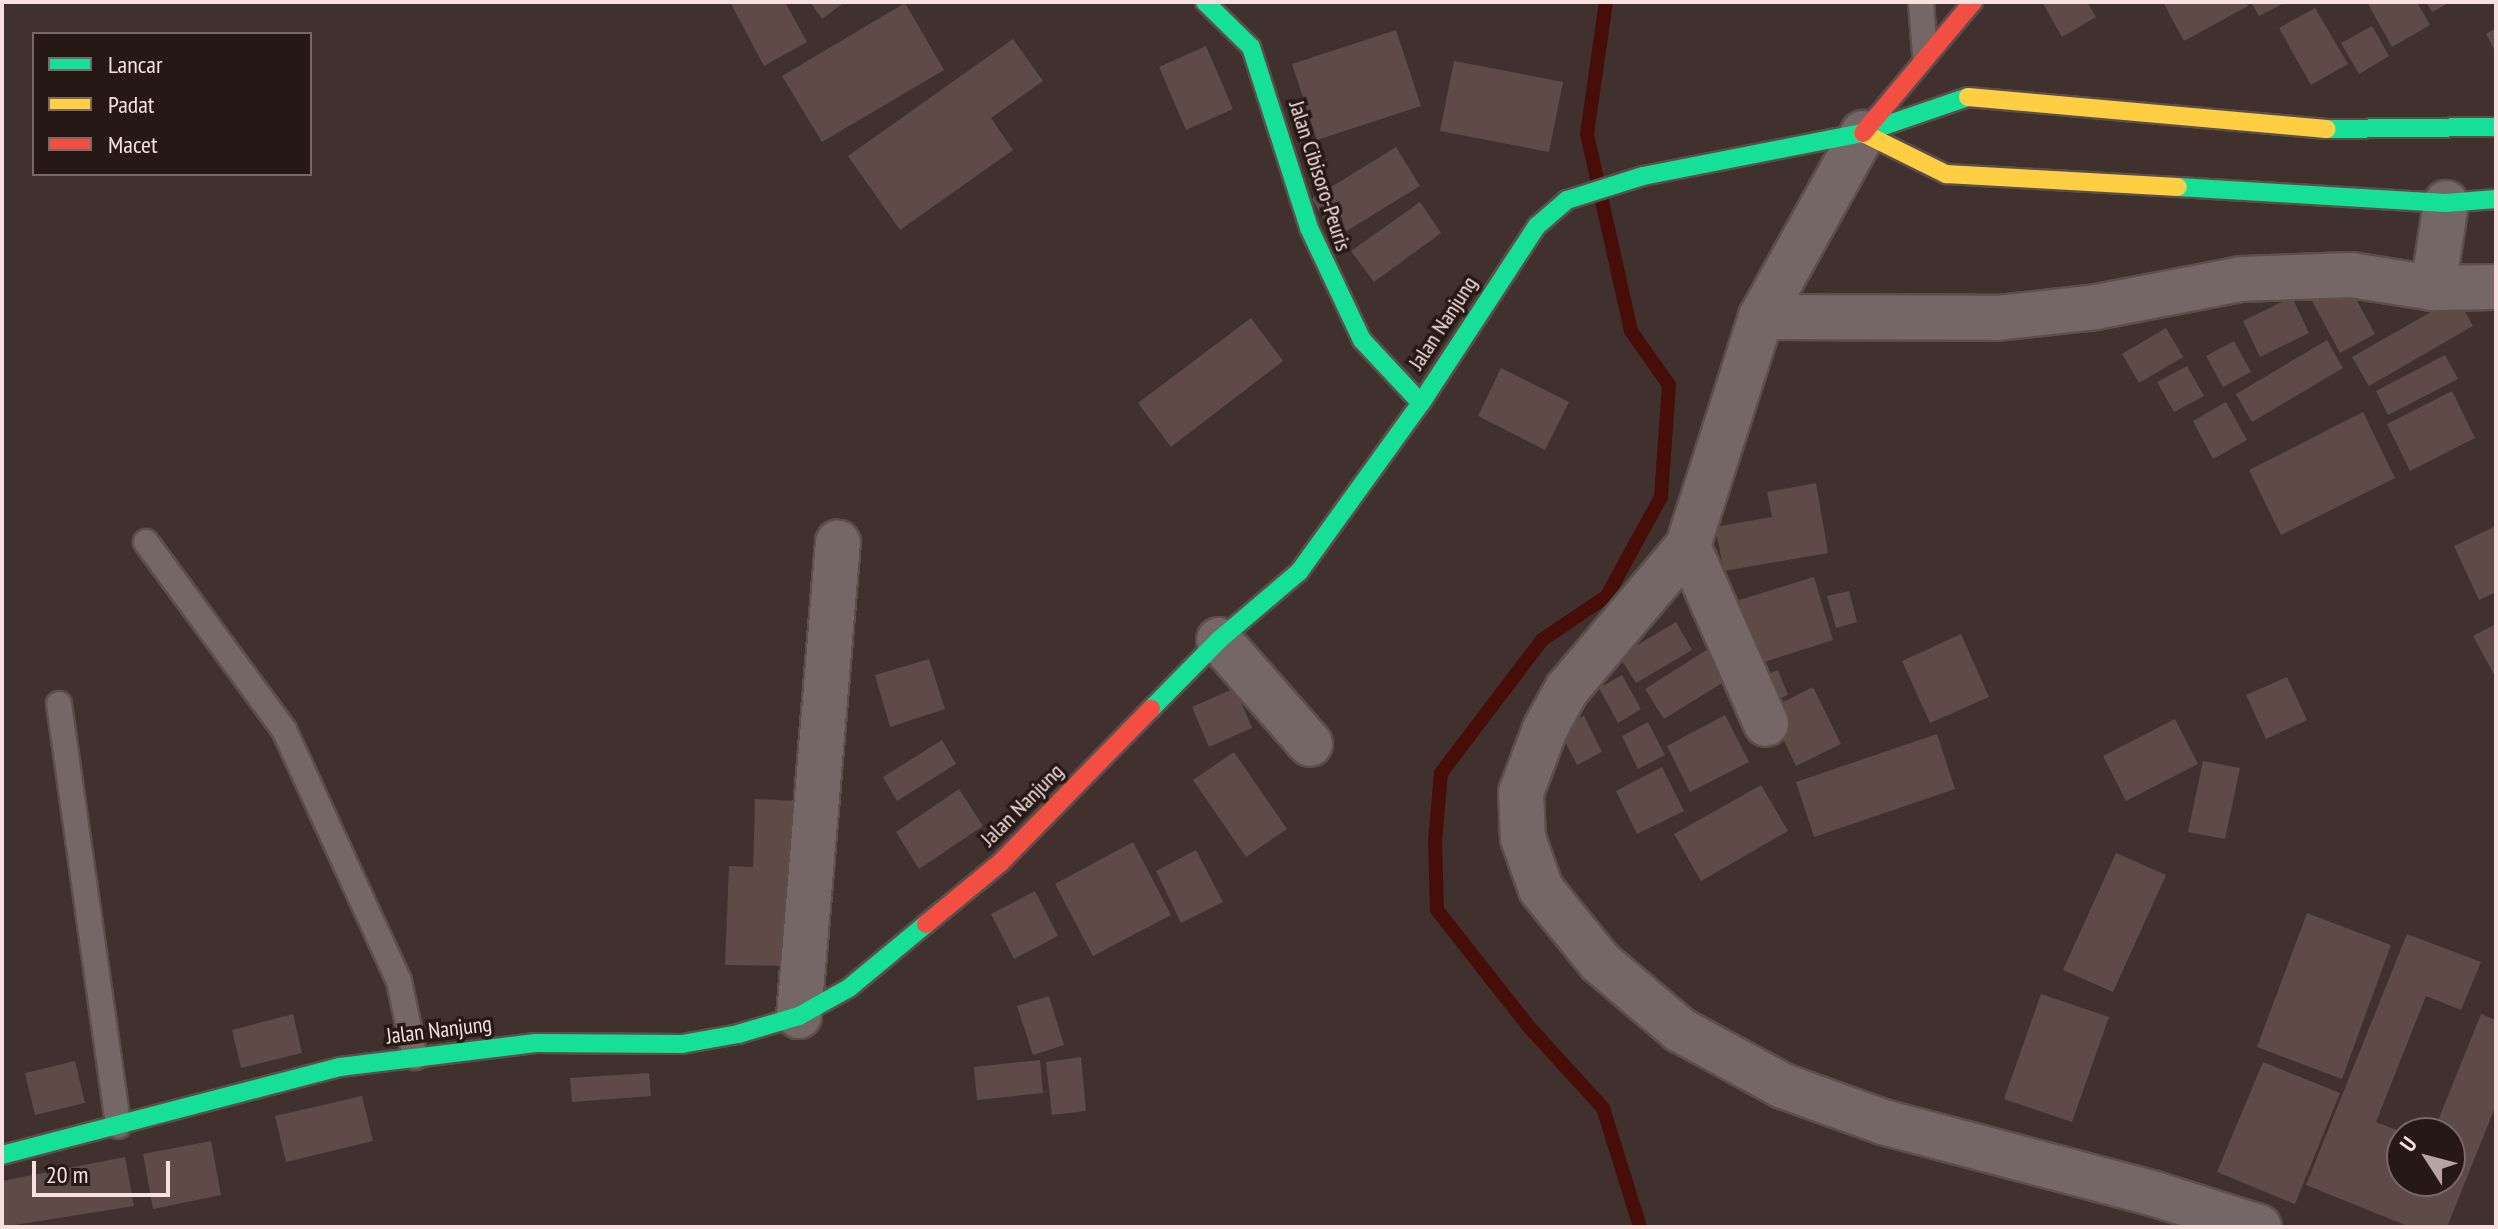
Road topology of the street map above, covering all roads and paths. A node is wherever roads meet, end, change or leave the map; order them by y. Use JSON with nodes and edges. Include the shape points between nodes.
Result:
{"nodes":[{"id":1,"x":1205,"y":2,"type":"edge"},
{"id":2,"x":1921,"y":2,"type":"edge"},
{"id":3,"x":1973,"y":2,"type":"edge"},
{"id":4,"x":1925,"y":54,"type":"junction"},
{"id":5,"x":2496,"y":127,"type":"edge"},
{"id":6,"x":1863,"y":133,"type":"junction"},
{"id":7,"x":2496,"y":199,"type":"edge"},
{"id":8,"x":2446,"y":203,"type":"junction"},
{"id":9,"x":2496,"y":287,"type":"edge"},
{"id":10,"x":2433,"y":288,"type":"junction"},
{"id":11,"x":1761,"y":317,"type":"junction"},
{"id":12,"x":1421,"y":403,"type":"junction"},
{"id":13,"x":146,"y":542,"type":"dead end"},
{"id":14,"x":838,"y":543,"type":"dead end"},
{"id":15,"x":1688,"y":546,"type":"junction"},
{"id":16,"x":1219,"y":640,"type":"junction"},
{"id":17,"x":59,"y":704,"type":"dead end"},
{"id":18,"x":1766,"y":724,"type":"dead end"},
{"id":19,"x":1310,"y":744,"type":"dead end"},
{"id":20,"x":799,"y":1016,"type":"junction"},
{"id":21,"x":415,"y":1057,"type":"junction"},
{"id":22,"x":118,"y":1126,"type":"junction"},
{"id":23,"x":2,"y":1155,"type":"edge"},
{"id":24,"x":2259,"y":1227,"type":"edge"}],
"edges":[{"from":1,"to":12,"type":"main road","name":"Jalan Cibisoro-Peuris","via":[[1251,47],[1314,241],[1362,340]]},
{"from":2,"to":4,"type":"lane"},
{"from":3,"to":4,"type":"main road"},
{"from":4,"to":6,"type":"main road"},
{"from":5,"to":6,"type":"main road","name":"Jalan Nanjung","via":[[2287,129],[1967,97]]},
{"from":6,"to":8,"type":"main road","via":[[1946,174]]},
{"from":6,"to":11,"type":"street"},
{"from":6,"to":12,"type":"main road","name":"Jalan Nanjung","via":[[1643,176],[1567,200],[1537,226]]},
{"from":7,"to":8,"type":"main road"},
{"from":8,"to":10,"type":"street"},
{"from":9,"to":10,"type":"street"},
{"from":10,"to":11,"type":"street","via":[[2351,275],[2241,279],[2096,307],[1997,318]]},
{"from":11,"to":15,"type":"street"},
{"from":12,"to":16,"type":"main road","name":"Jalan Nanjung","via":[[1299,572]]},
{"from":13,"to":21,"type":"lane","via":[[284,730],[399,981]]},
{"from":14,"to":20,"type":"street"},
{"from":15,"to":18,"type":"street"},
{"from":15,"to":24,"type":"street","via":[[1567,689],[1521,793],[1523,838],[1541,889],[1600,962],[1680,1030],[1783,1086],[1883,1122]]},
{"from":16,"to":19,"type":"street"},
{"from":16,"to":20,"type":"main road","name":"Jalan Nanjung","via":[[1000,863],[849,988]]},
{"from":17,"to":22,"type":"lane"},
{"from":20,"to":21,"type":"main road","name":"Jalan Nanjung","via":[[682,1044],[536,1043]]},
{"from":21,"to":22,"type":"main road","name":"Jalan Nanjung","via":[[340,1067]]},
{"from":22,"to":23,"type":"main road","name":"Jalan Nanjung"}]}
